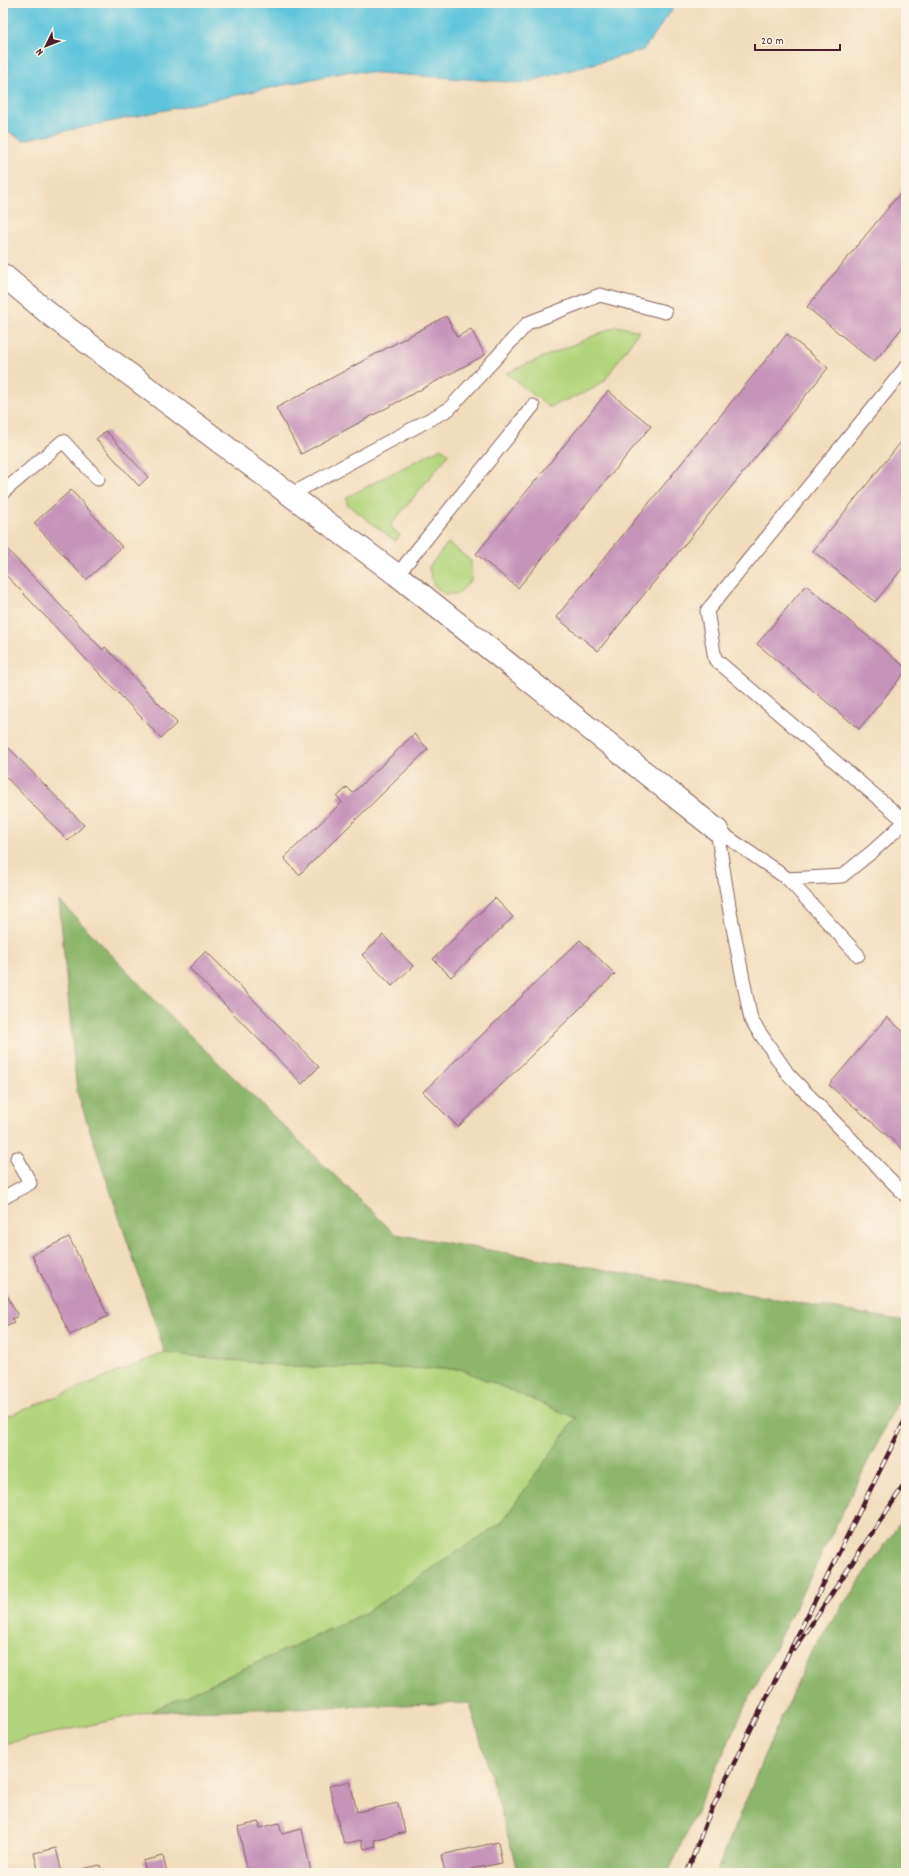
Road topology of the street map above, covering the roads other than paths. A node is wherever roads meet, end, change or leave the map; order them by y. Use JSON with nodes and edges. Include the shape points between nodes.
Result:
{"nodes":[{"id":1,"x":3,"y":275,"type":"edge"},
{"id":2,"x":665,"y":312,"type":"dead end"},
{"id":3,"x":906,"y":367,"type":"edge"},
{"id":4,"x":533,"y":406,"type":"dead end"},
{"id":5,"x":98,"y":479,"type":"dead end"},
{"id":6,"x":3,"y":492,"type":"edge"},
{"id":7,"x":290,"y":495,"type":"junction"},
{"id":8,"x":397,"y":575,"type":"junction"},
{"id":9,"x":906,"y":821,"type":"edge"},
{"id":10,"x":717,"y":830,"type":"junction"},
{"id":11,"x":788,"y":879,"type":"junction"},
{"id":12,"x":858,"y":955,"type":"dead end"},
{"id":13,"x":17,"y":1158,"type":"dead end"},
{"id":14,"x":906,"y":1196,"type":"edge"},
{"id":15,"x":3,"y":1198,"type":"edge"}],
"edges":[{"from":1,"to":7,"type":"street","via":[[53,317]]},
{"from":2,"to":7,"type":"lane","via":[[600,295],[528,323],[450,408]]},
{"from":3,"to":9,"type":"lane","via":[[707,611],[715,659]]},
{"from":4,"to":8,"type":"lane"},
{"from":5,"to":6,"type":"lane","via":[[63,441]]},
{"from":7,"to":8,"type":"street"},
{"from":8,"to":10,"type":"street"},
{"from":9,"to":11,"type":"lane","via":[[873,852],[842,876]]},
{"from":10,"to":11,"type":"lane"},
{"from":10,"to":14,"type":"lane","via":[[751,1020],[788,1074]]},
{"from":11,"to":12,"type":"lane"},
{"from":13,"to":15,"type":"lane","via":[[30,1183]]}]}
